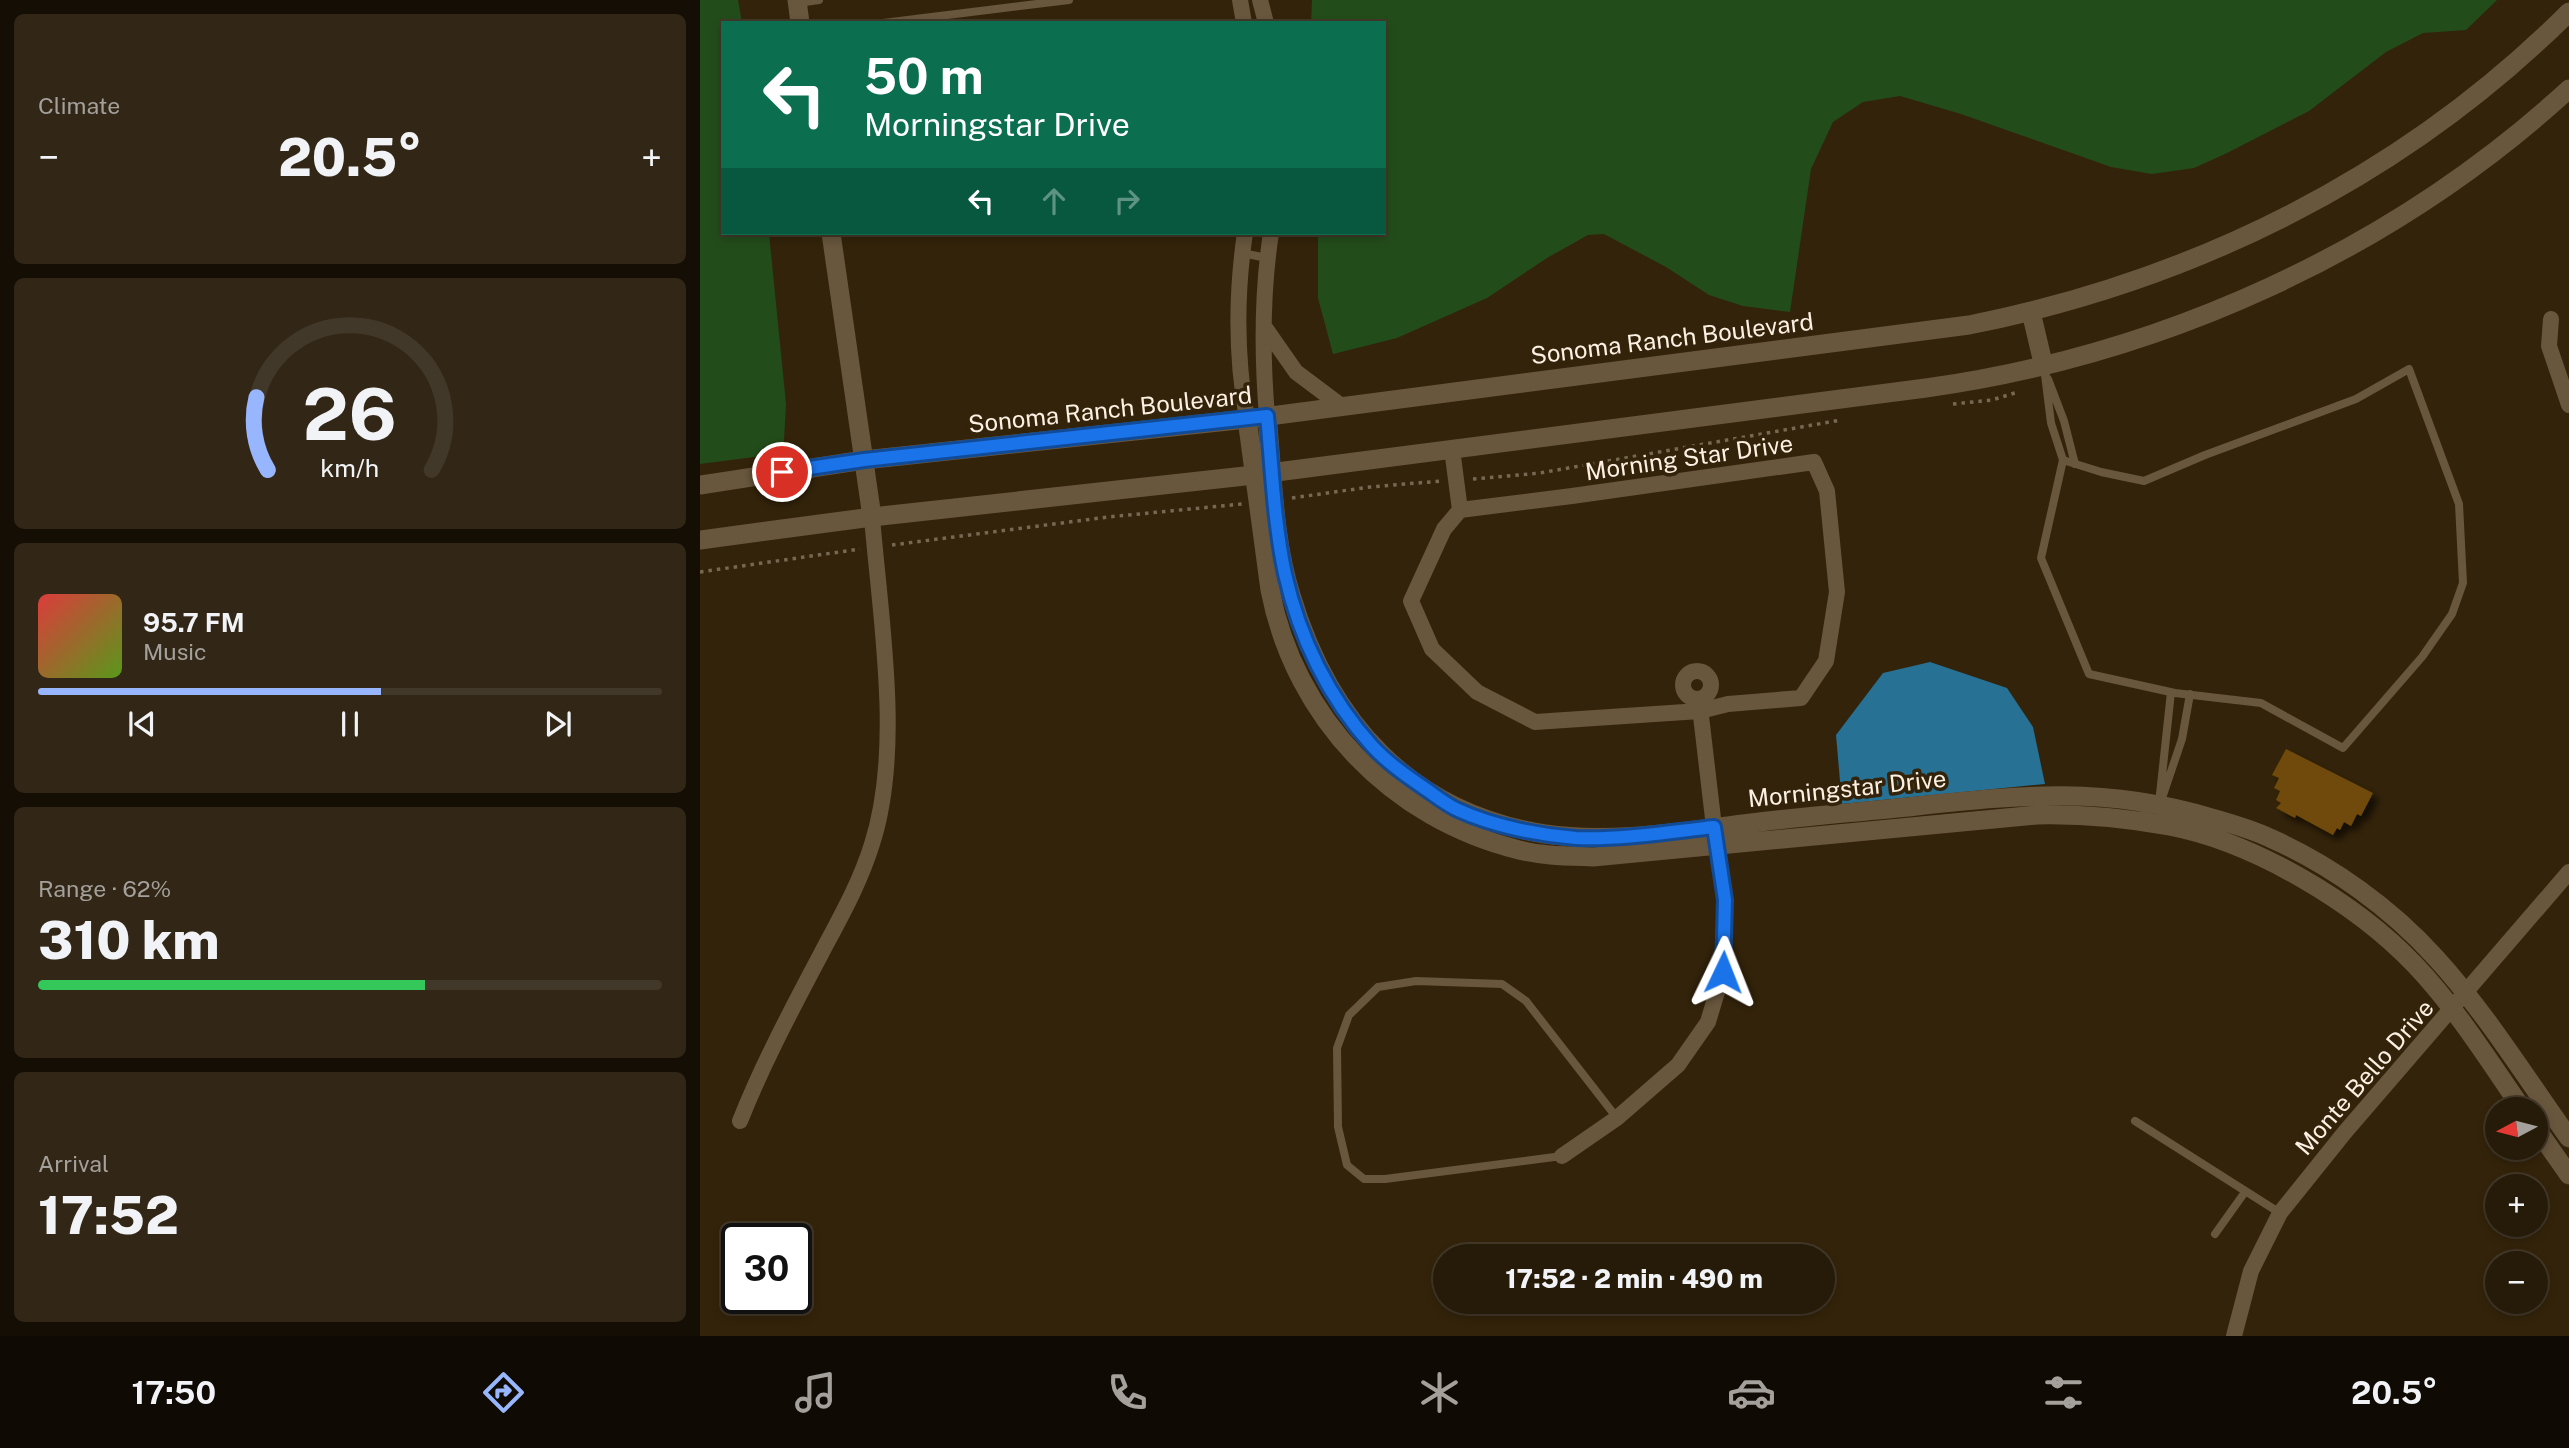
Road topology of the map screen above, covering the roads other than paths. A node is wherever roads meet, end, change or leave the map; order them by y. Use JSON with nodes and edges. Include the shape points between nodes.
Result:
{"nodes":[{"id":1,"x":819,"y":0,"type":"edge"},
{"id":2,"x":1069,"y":0,"type":"edge"},
{"id":3,"x":1240,"y":0,"type":"edge"},
{"id":4,"x":1260,"y":0,"type":"edge"},
{"id":5,"x":797,"y":1,"type":"edge"},
{"id":6,"x":2569,"y":12,"type":"edge"},
{"id":7,"x":800,"y":21,"type":"edge"},
{"id":8,"x":899,"y":21,"type":"edge"},
{"id":9,"x":1244,"y":21,"type":"edge"},
{"id":10,"x":1265,"y":21,"type":"edge"},
{"id":11,"x":2569,"y":89,"type":"edge"},
{"id":12,"x":831,"y":235,"type":"edge"},
{"id":13,"x":1245,"y":235,"type":"edge"},
{"id":14,"x":1271,"y":235,"type":"edge"},
{"id":15,"x":1242,"y":253,"type":"junction"},
{"id":16,"x":1267,"y":258,"type":"junction"},
{"id":17,"x":2031,"y":312,"type":"junction"},
{"id":18,"x":2551,"y":319,"type":"dead end"},
{"id":19,"x":1266,"y":329,"type":"junction"},
{"id":20,"x":2043,"y":367,"type":"junction"},
{"id":21,"x":1340,"y":405,"type":"junction"},
{"id":22,"x":2569,"y":405,"type":"edge"},
{"id":23,"x":1257,"y":418,"type":"junction"},
{"id":24,"x":1452,"y":449,"type":"junction"},
{"id":25,"x":864,"y":460,"type":"junction"},
{"id":26,"x":2063,"y":460,"type":"junction"},
{"id":27,"x":2075,"y":464,"type":"junction"},
{"id":28,"x":1263,"y":474,"type":"junction"},
{"id":29,"x":700,"y":485,"type":"edge"},
{"id":30,"x":1460,"y":510,"type":"junction"},
{"id":31,"x":872,"y":517,"type":"junction"},
{"id":32,"x":700,"y":540,"type":"edge"},
{"id":33,"x":2171,"y":692,"type":"junction"},
{"id":34,"x":2190,"y":694,"type":"junction"},
{"id":35,"x":1699,"y":705,"type":"junction"},
{"id":36,"x":2160,"y":804,"type":"junction"},
{"id":37,"x":2156,"y":824,"type":"junction"},
{"id":38,"x":1716,"y":837,"type":"junction"},
{"id":39,"x":2569,"y":872,"type":"edge"},
{"id":40,"x":2465,"y":994,"type":"junction"},
{"id":41,"x":2451,"y":1010,"type":"junction"},
{"id":42,"x":2514,"y":1097,"type":"edge"},
{"id":43,"x":1618,"y":1118,"type":"junction"},
{"id":44,"x":740,"y":1121,"type":"dead end"},
{"id":45,"x":2135,"y":1121,"type":"dead end"},
{"id":46,"x":2569,"y":1138,"type":"edge"},
{"id":47,"x":2548,"y":1145,"type":"edge"},
{"id":48,"x":1562,"y":1156,"type":"joint"},
{"id":49,"x":2569,"y":1175,"type":"edge"},
{"id":50,"x":2245,"y":1192,"type":"junction"},
{"id":51,"x":2280,"y":1213,"type":"junction"},
{"id":52,"x":2215,"y":1234,"type":"dead end"},
{"id":53,"x":2234,"y":1336,"type":"edge"}],
"edges":[{"from":1,"to":5,"type":"lane"},
{"from":2,"to":8,"type":"lane"},
{"from":3,"to":9,"type":"street"},
{"from":4,"to":10,"type":"street"},
{"from":5,"to":7,"type":"main road"},
{"from":6,"to":17,"type":"main road","name":"Sonoma Ranch Boulevard","via":[[2463,105],[2398,152],[2320,199],[2177,266]]},
{"from":11,"to":20,"type":"main road","via":[[2432,195],[2315,265],[2191,320]]},
{"from":12,"to":25,"type":"main road"},
{"from":13,"to":15,"type":"street"},
{"from":14,"to":16,"type":"street"},
{"from":15,"to":16,"type":"lane"},
{"from":15,"to":23,"type":"street","via":[[1241,382]]},
{"from":16,"to":19,"type":"street"},
{"from":17,"to":20,"type":"main road"},
{"from":17,"to":21,"type":"main road","name":"Sonoma Ranch Boulevard","via":[[1969,325]]},
{"from":18,"to":22,"type":"street","via":[[2549,346]]},
{"from":19,"to":21,"type":"street","via":[[1296,372]]},
{"from":19,"to":23,"type":"street"},
{"from":20,"to":24,"type":"main road","via":[[1937,386]]},
{"from":20,"to":26,"type":"lane","via":[[2051,423]]},
{"from":20,"to":27,"type":"lane"},
{"from":21,"to":23,"type":"main road","name":"Sonoma Ranch Boulevard"},
{"from":23,"to":25,"type":"main road","name":"Sonoma Ranch Boulevard"},
{"from":23,"to":28,"type":"main road","name":"Morningstar Drive"},
{"from":24,"to":28,"type":"main road"},
{"from":24,"to":30,"type":"street"},
{"from":25,"to":29,"type":"main road","name":"Sonoma Ranch Boulevard"},
{"from":25,"to":31,"type":"main road"},
{"from":26,"to":27,"type":"lane"},
{"from":26,"to":33,"type":"lane","via":[[2041,558],[2089,674]]},
{"from":27,"to":34,"type":"lane","via":[[2144,481],[2356,398],[2409,369],[2459,504],[2463,583],[2452,614],[2343,748],[2261,703]]},
{"from":28,"to":31,"type":"main road"},
{"from":28,"to":38,"type":"main road","name":"Morningstar Drive","via":[[1272,601],[1289,656],[1327,723],[1391,789],[1462,831],[1543,854],[1619,856]]},
{"from":30,"to":35,"type":"street","via":[[1444,529],[1411,601],[1432,649],[1477,692],[1535,722]]},
{"from":30,"to":35,"type":"street","name":"Morning Star Drive","via":[[1814,462],[1827,491],[1837,592],[1826,661],[1801,698]]},
{"from":31,"to":32,"type":"main road"},
{"from":31,"to":44,"type":"street","via":[[886,692],[886,769],[879,817],[850,899],[777,1038]]},
{"from":33,"to":34,"type":"lane"},
{"from":33,"to":36,"type":"lane"},
{"from":34,"to":36,"type":"lane","via":[[2182,739]]},
{"from":35,"to":38,"type":"street"},
{"from":36,"to":37,"type":"main road"},
{"from":36,"to":38,"type":"main road","name":"Morningstar Drive","via":[[2110,797],[2027,795]]},
{"from":36,"to":40,"type":"main road","name":"Morningstar Drive","via":[[2248,829],[2327,868],[2402,924]]},
{"from":37,"to":38,"type":"main road","name":"Morningstar Drive","via":[[2107,816],[2037,815]]},
{"from":37,"to":41,"type":"main road","name":"Morningstar Drive","via":[[2240,849],[2315,885],[2398,948]]},
{"from":38,"to":43,"type":"street","via":[[1725,900],[1723,972],[1708,1022],[1678,1065]]},
{"from":39,"to":40,"type":"street","name":"Monte Bello Drive"},
{"from":40,"to":41,"type":"street","name":"Monte Bello Drive"},
{"from":40,"to":46,"type":"main road","name":"Morningstar Drive"},
{"from":41,"to":42,"type":"main road","name":"Morningstar Drive"},
{"from":41,"to":51,"type":"street","name":"Monte Bello Drive"},
{"from":43,"to":48,"type":"street"},
{"from":43,"to":48,"type":"lane","via":[[1526,1001],[1502,984],[1416,981],[1378,987],[1349,1014],[1337,1048],[1338,1127],[1347,1166],[1364,1179]]},
{"from":45,"to":50,"type":"lane"},
{"from":47,"to":49,"type":"main road"},
{"from":50,"to":51,"type":"lane"},
{"from":50,"to":52,"type":"lane"},
{"from":51,"to":53,"type":"street","name":"Monte Bello Drive","via":[[2251,1271]]}]}
